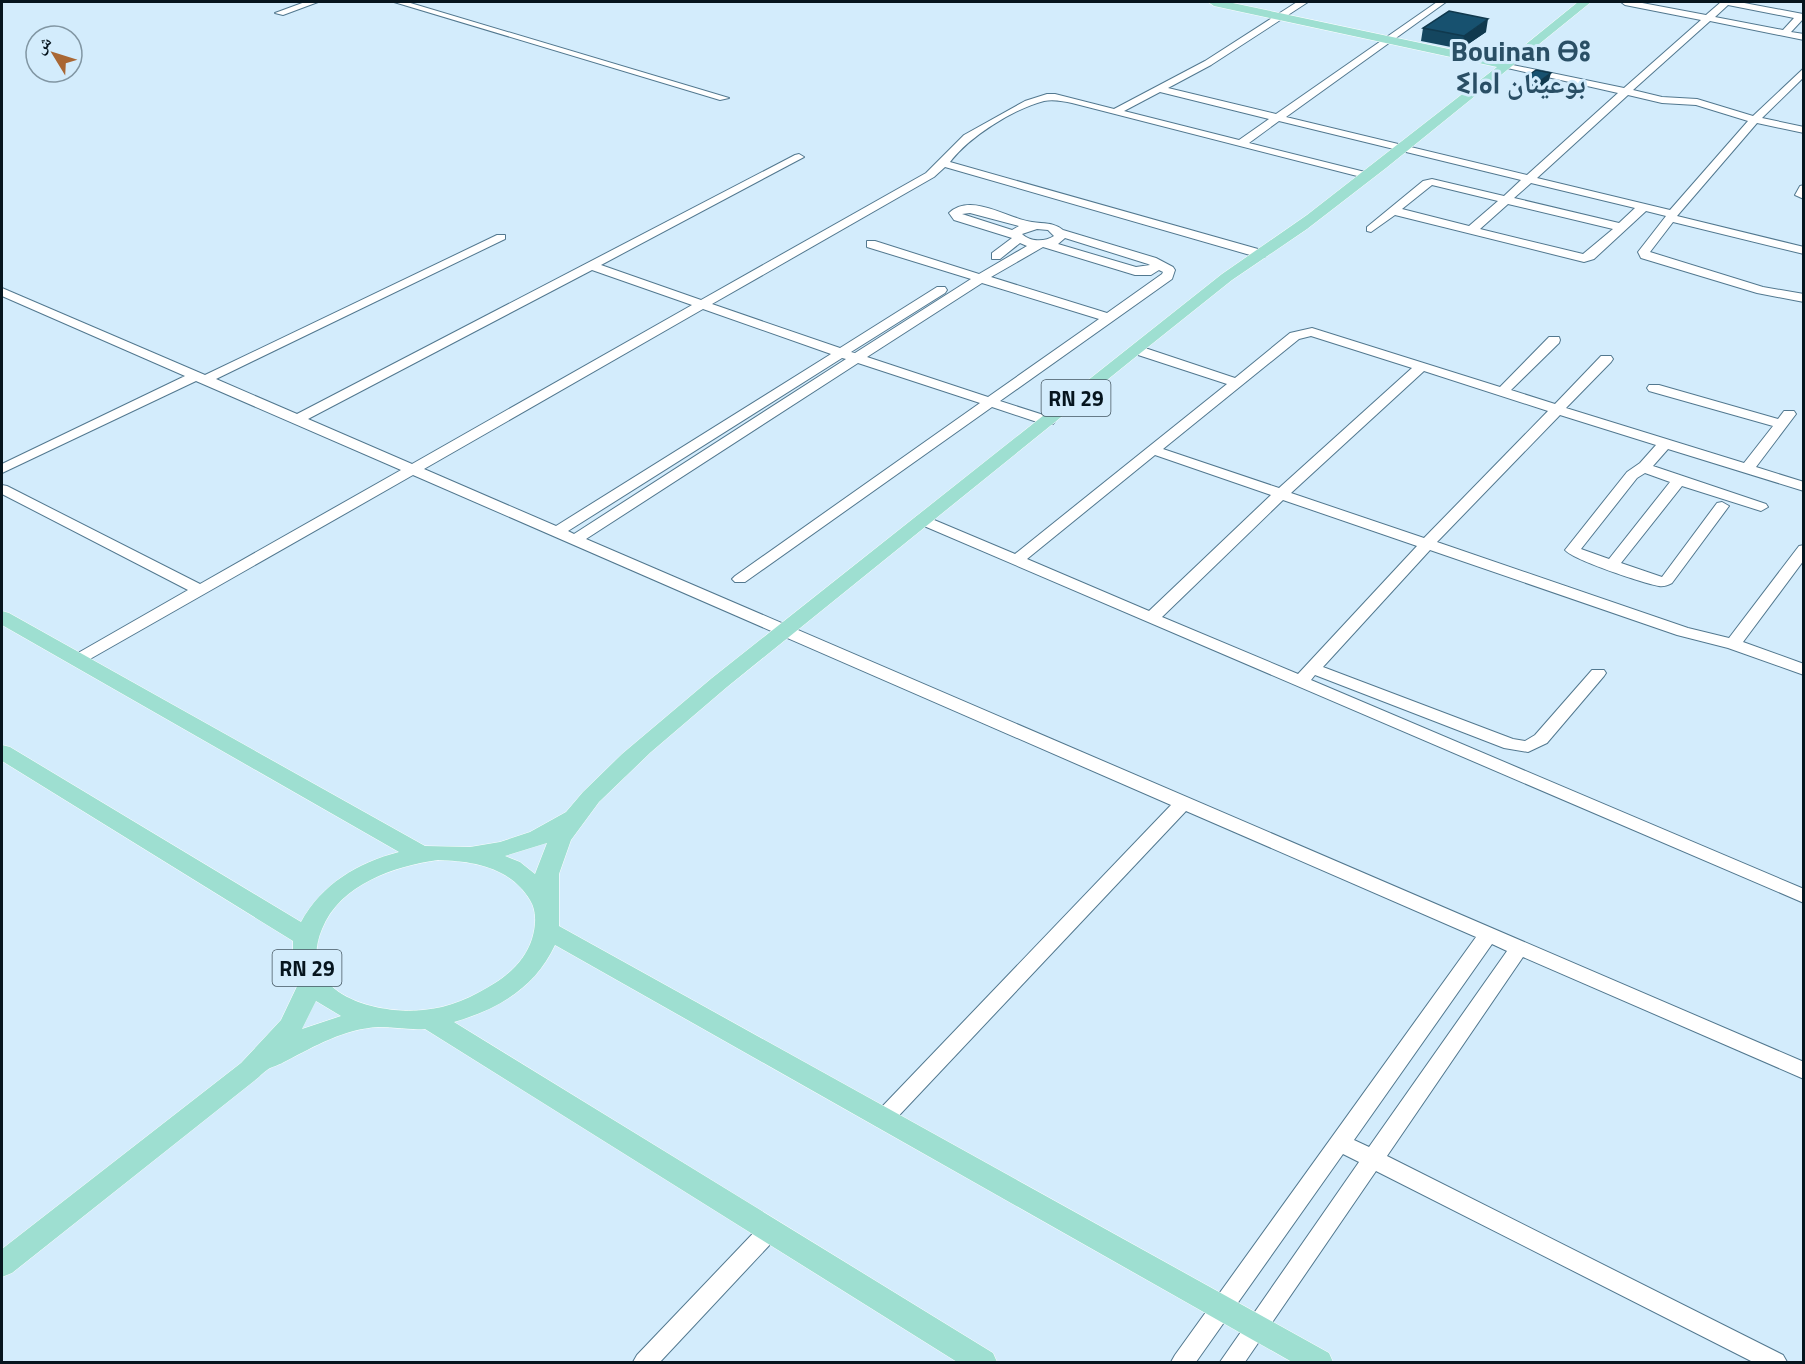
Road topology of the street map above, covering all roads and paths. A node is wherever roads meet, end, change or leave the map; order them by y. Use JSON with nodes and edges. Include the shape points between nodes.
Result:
{"nodes":[{"id":1,"x":313,"y":2,"type":"edge"},
{"id":2,"x":399,"y":2,"type":"edge"},
{"id":3,"x":1214,"y":2,"type":"edge"},
{"id":4,"x":1303,"y":2,"type":"edge"},
{"id":5,"x":1442,"y":2,"type":"edge"},
{"id":6,"x":1585,"y":2,"type":"edge"},
{"id":7,"x":1624,"y":2,"type":"edge"},
{"id":8,"x":1726,"y":2,"type":"edge"},
{"id":9,"x":280,"y":13,"type":"dead end"},
{"id":10,"x":1282,"y":16,"type":"junction"},
{"id":11,"x":1709,"y":18,"type":"junction"},
{"id":12,"x":1785,"y":33,"type":"junction"},
{"id":13,"x":1803,"y":37,"type":"edge"},
{"id":14,"x":1390,"y":39,"type":"junction"},
{"id":15,"x":1507,"y":65,"type":"junction"},
{"id":16,"x":1803,"y":71,"type":"edge"},
{"id":17,"x":1159,"y":89,"type":"junction"},
{"id":18,"x":1625,"y":92,"type":"junction"},
{"id":19,"x":724,"y":98,"type":"dead end"},
{"id":20,"x":1115,"y":112,"type":"junction"},
{"id":21,"x":1277,"y":118,"type":"junction"},
{"id":22,"x":1754,"y":120,"type":"junction"},
{"id":23,"x":1803,"y":130,"type":"edge"},
{"id":24,"x":1240,"y":144,"type":"junction"},
{"id":25,"x":1400,"y":148,"type":"junction"},
{"id":26,"x":799,"y":157,"type":"dead end"},
{"id":27,"x":945,"y":164,"type":"junction"},
{"id":28,"x":1365,"y":176,"type":"junction"},
{"id":29,"x":1528,"y":179,"type":"junction"},
{"id":30,"x":1803,"y":188,"type":"edge"},
{"id":31,"x":1803,"y":196,"type":"edge"},
{"id":32,"x":1506,"y":199,"type":"junction"},
{"id":33,"x":1643,"y":207,"type":"junction"},
{"id":34,"x":1394,"y":211,"type":"junction"},
{"id":35,"x":1672,"y":216,"type":"junction"},
{"id":36,"x":1032,"y":226,"type":"junction"},
{"id":37,"x":1621,"y":227,"type":"junction"},
{"id":38,"x":1371,"y":229,"type":"dead end"},
{"id":39,"x":1472,"y":230,"type":"junction"},
{"id":40,"x":1060,"y":233,"type":"junction"},
{"id":41,"x":501,"y":237,"type":"dead end"},
{"id":42,"x":1017,"y":237,"type":"junction"},
{"id":43,"x":871,"y":244,"type":"dead end"},
{"id":44,"x":1043,"y":244,"type":"junction"},
{"id":45,"x":1803,"y":251,"type":"edge"},
{"id":46,"x":1261,"y":254,"type":"junction"},
{"id":47,"x":591,"y":266,"type":"junction"},
{"id":48,"x":1157,"y":266,"type":"junction"},
{"id":49,"x":967,"y":274,"type":"junction"},
{"id":50,"x":981,"y":278,"type":"junction"},
{"id":51,"x":2,"y":292,"type":"edge"},
{"id":52,"x":1803,"y":298,"type":"edge"},
{"id":53,"x":702,"y":304,"type":"junction"},
{"id":54,"x":1109,"y":318,"type":"junction"},
{"id":55,"x":1554,"y":340,"type":"dead end"},
{"id":56,"x":1137,"y":350,"type":"junction"},
{"id":57,"x":842,"y":353,"type":"junction"},
{"id":58,"x":856,"y":358,"type":"junction"},
{"id":59,"x":1606,"y":359,"type":"dead end"},
{"id":60,"x":1422,"y":366,"type":"junction"},
{"id":61,"x":202,"y":377,"type":"junction"},
{"id":62,"x":1236,"y":383,"type":"junction"},
{"id":63,"x":1654,"y":388,"type":"dead end"},
{"id":64,"x":1502,"y":392,"type":"junction"},
{"id":65,"x":990,"y":402,"type":"junction"},
{"id":66,"x":1557,"y":410,"type":"junction"},
{"id":67,"x":298,"y":419,"type":"junction"},
{"id":68,"x":1048,"y":421,"type":"junction"},
{"id":69,"x":1665,"y":444,"type":"junction"},
{"id":70,"x":1153,"y":450,"type":"junction"},
{"id":71,"x":685,"y":453,"type":"junction"},
{"id":72,"x":702,"y":460,"type":"junction"},
{"id":73,"x":1645,"y":466,"type":"junction"},
{"id":74,"x":413,"y":468,"type":"junction"},
{"id":75,"x":2,"y":469,"type":"edge"},
{"id":76,"x":1746,"y":470,"type":"junction"},
{"id":77,"x":1678,"y":481,"type":"junction"},
{"id":78,"x":1803,"y":487,"type":"edge"},
{"id":79,"x":2,"y":489,"type":"edge"},
{"id":80,"x":1282,"y":493,"type":"junction"},
{"id":81,"x":1722,"y":506,"type":"dead end"},
{"id":82,"x":1761,"y":507,"type":"dead end"},
{"id":83,"x":922,"y":520,"type":"junction"},
{"id":84,"x":558,"y":531,"type":"junction"},
{"id":85,"x":576,"y":539,"type":"junction"},
{"id":86,"x":1428,"y":543,"type":"junction"},
{"id":87,"x":1803,"y":549,"type":"edge"},
{"id":88,"x":1017,"y":560,"type":"junction"},
{"id":89,"x":1611,"y":566,"type":"junction"},
{"id":90,"x":1796,"y":571,"type":"edge"},
{"id":91,"x":740,"y":579,"type":"dead end"},
{"id":92,"x":200,"y":590,"type":"junction"},
{"id":93,"x":2,"y":617,"type":"edge"},
{"id":94,"x":1151,"y":618,"type":"junction"},
{"id":95,"x":785,"y":631,"type":"junction"},
{"id":96,"x":1733,"y":644,"type":"junction"},
{"id":97,"x":77,"y":660,"type":"junction"},
{"id":98,"x":1312,"y":668,"type":"junction"},
{"id":99,"x":1803,"y":670,"type":"edge"},
{"id":100,"x":1598,"y":673,"type":"dead end"},
{"id":101,"x":1300,"y":682,"type":"junction"},
{"id":102,"x":2,"y":752,"type":"edge"},
{"id":103,"x":1183,"y":803,"type":"junction"},
{"id":104,"x":581,"y":810,"type":"junction"},
{"id":105,"x":460,"y":853,"type":"junction"},
{"id":106,"x":422,"y":855,"type":"junction"},
{"id":107,"x":1803,"y":897,"type":"edge"},
{"id":108,"x":546,"y":918,"type":"junction"},
{"id":109,"x":1488,"y":935,"type":"junction"},
{"id":110,"x":306,"y":937,"type":"junction"},
{"id":111,"x":1518,"y":948,"type":"junction"},
{"id":112,"x":312,"y":980,"type":"junction"},
{"id":113,"x":381,"y":1019,"type":"junction"},
{"id":114,"x":429,"y":1019,"type":"junction"},
{"id":115,"x":250,"y":1070,"type":"junction"},
{"id":116,"x":1803,"y":1071,"type":"edge"},
{"id":117,"x":883,"y":1119,"type":"junction"},
{"id":118,"x":1341,"y":1143,"type":"junction"},
{"id":119,"x":1373,"y":1160,"type":"junction"},
{"id":120,"x":769,"y":1232,"type":"junction"},
{"id":121,"x":2,"y":1265,"type":"edge"},
{"id":122,"x":1222,"y":1308,"type":"junction"},
{"id":123,"x":1256,"y":1328,"type":"junction"},
{"id":124,"x":645,"y":1362,"type":"edge"},
{"id":125,"x":982,"y":1362,"type":"edge"},
{"id":126,"x":1183,"y":1362,"type":"edge"},
{"id":127,"x":1232,"y":1362,"type":"edge"},
{"id":128,"x":1318,"y":1362,"type":"edge"},
{"id":129,"x":1775,"y":1362,"type":"edge"}],
"edges":[{"from":1,"to":9,"type":"street"},
{"from":2,"to":19,"type":"street"},
{"from":3,"to":10,"type":"main road"},
{"from":4,"to":10,"type":"street"},
{"from":5,"to":14,"type":"street"},
{"from":6,"to":15,"type":"main road","number":"RN 29"},
{"from":7,"to":11,"type":"street"},
{"from":8,"to":11,"type":"street"},
{"from":8,"to":12,"type":"street","via":[[1800,16]]},
{"from":10,"to":14,"type":"main road"},
{"from":10,"to":17,"type":"street"},
{"from":11,"to":12,"type":"street"},
{"from":11,"to":18,"type":"street"},
{"from":12,"to":13,"type":"street"},
{"from":14,"to":15,"type":"main road"},
{"from":14,"to":21,"type":"street"},
{"from":15,"to":18,"type":"street"},
{"from":15,"to":25,"type":"main road","number":"RN 29"},
{"from":16,"to":22,"type":"street"},
{"from":17,"to":20,"type":"street"},
{"from":17,"to":21,"type":"street"},
{"from":18,"to":22,"type":"street","via":[[1690,111]]},
{"from":18,"to":29,"type":"street"},
{"from":20,"to":24,"type":"street"},
{"from":20,"to":27,"type":"street","via":[[1056,98],[1038,98],[965,139]]},
{"from":21,"to":24,"type":"street"},
{"from":21,"to":25,"type":"street"},
{"from":22,"to":23,"type":"street"},
{"from":22,"to":35,"type":"street"},
{"from":24,"to":28,"type":"street"},
{"from":25,"to":28,"type":"main road","number":"RN 29"},
{"from":25,"to":29,"type":"street"},
{"from":26,"to":47,"type":"street"},
{"from":27,"to":46,"type":"street"},
{"from":27,"to":53,"type":"street"},
{"from":28,"to":46,"type":"main road","number":"RN 29"},
{"from":29,"to":32,"type":"street"},
{"from":29,"to":33,"type":"street"},
{"from":30,"to":31,"type":"street"},
{"from":32,"to":34,"type":"street","via":[[1432,182]]},
{"from":32,"to":37,"type":"street"},
{"from":32,"to":39,"type":"street"},
{"from":33,"to":35,"type":"street"},
{"from":33,"to":37,"type":"street"},
{"from":34,"to":38,"type":"street"},
{"from":34,"to":39,"type":"street"},
{"from":35,"to":45,"type":"street"},
{"from":35,"to":52,"type":"street","via":[[1645,255],[1761,290]]},
{"from":36,"to":40,"type":"street","via":[[1046,226]]},
{"from":36,"to":42,"type":"street","via":[[1020,229]]},
{"from":36,"to":42,"type":"street","via":[[972,208],[955,213],[958,218]]},
{"from":37,"to":39,"type":"street","via":[[1584,258]]},
{"from":40,"to":44,"type":"street","via":[[1058,240]]},
{"from":40,"to":48,"type":"street","via":[[1152,261]]},
{"from":41,"to":61,"type":"street"},
{"from":42,"to":44,"type":"street","via":[[1026,243]]},
{"from":42,"to":49,"type":"street","via":[[1011,246]]},
{"from":43,"to":49,"type":"street"},
{"from":44,"to":48,"type":"street","via":[[1135,271],[1151,271]]},
{"from":44,"to":50,"type":"street"},
{"from":46,"to":56,"type":"main road","number":"RN 29"},
{"from":47,"to":53,"type":"street"},
{"from":47,"to":67,"type":"street"},
{"from":48,"to":54,"type":"street","via":[[1168,270],[1168,276]]},
{"from":49,"to":50,"type":"street"},
{"from":49,"to":57,"type":"street"},
{"from":50,"to":54,"type":"street"},
{"from":50,"to":58,"type":"street"},
{"from":51,"to":61,"type":"street"},
{"from":53,"to":57,"type":"street"},
{"from":53,"to":74,"type":"street"},
{"from":54,"to":65,"type":"street"},
{"from":55,"to":64,"type":"street"},
{"from":56,"to":62,"type":"street"},
{"from":56,"to":68,"type":"main road","number":"RN 29"},
{"from":57,"to":58,"type":"street"},
{"from":57,"to":71,"type":"street"},
{"from":58,"to":65,"type":"street"},
{"from":58,"to":72,"type":"street"},
{"from":59,"to":66,"type":"street"},
{"from":60,"to":62,"type":"street","via":[[1312,332],[1295,336]]},
{"from":60,"to":64,"type":"street"},
{"from":60,"to":80,"type":"street"},
{"from":61,"to":67,"type":"street"},
{"from":61,"to":75,"type":"street"},
{"from":62,"to":70,"type":"street"},
{"from":63,"to":76,"type":"street","via":[[1785,419]]},
{"from":64,"to":66,"type":"street"},
{"from":65,"to":68,"type":"street"},
{"from":65,"to":91,"type":"street"},
{"from":66,"to":69,"type":"street"},
{"from":66,"to":86,"type":"street"},
{"from":67,"to":74,"type":"street"},
{"from":68,"to":83,"type":"main road","number":"RN 29"},
{"from":69,"to":73,"type":"street"},
{"from":69,"to":76,"type":"street"},
{"from":70,"to":80,"type":"street"},
{"from":70,"to":88,"type":"street"},
{"from":71,"to":72,"type":"street"},
{"from":71,"to":84,"type":"street"},
{"from":72,"to":85,"type":"street"},
{"from":73,"to":77,"type":"street"},
{"from":73,"to":89,"type":"street","via":[[1632,475],[1574,547],[1577,554]]},
{"from":74,"to":84,"type":"street"},
{"from":74,"to":92,"type":"street"},
{"from":76,"to":78,"type":"street"},
{"from":77,"to":82,"type":"street"},
{"from":77,"to":89,"type":"street"},
{"from":79,"to":92,"type":"street"},
{"from":80,"to":86,"type":"street"},
{"from":80,"to":94,"type":"street"},
{"from":81,"to":89,"type":"street","via":[[1667,580],[1655,581]]},
{"from":83,"to":88,"type":"street"},
{"from":83,"to":95,"type":"main road","number":"RN 29"},
{"from":84,"to":85,"type":"street"},
{"from":85,"to":95,"type":"street"},
{"from":86,"to":96,"type":"street","via":[[1683,632]]},
{"from":86,"to":98,"type":"street"},
{"from":87,"to":90,"type":"street"},
{"from":88,"to":94,"type":"street"},
{"from":90,"to":96,"type":"street"},
{"from":92,"to":97,"type":"street"},
{"from":93,"to":97,"type":"main road"},
{"from":94,"to":101,"type":"street"},
{"from":95,"to":103,"type":"street"},
{"from":95,"to":104,"type":"main road","number":"RN 29","via":[[644,747]]},
{"from":96,"to":99,"type":"street"},
{"from":97,"to":106,"type":"main road"},
{"from":98,"to":100,"type":"street","via":[[1510,744],[1528,747],[1541,739]]},
{"from":98,"to":101,"type":"street"},
{"from":101,"to":107,"type":"street"},
{"from":102,"to":110,"type":"main road"},
{"from":103,"to":109,"type":"street"},
{"from":103,"to":117,"type":"street"},
{"from":104,"to":105,"type":"main road","number":"RN 29","via":[[527,841]]},
{"from":104,"to":108,"type":"main road","number":"RN 29","via":[[552,856],[546,880]]},
{"from":105,"to":106,"type":"main road","number":"RN 29"},
{"from":105,"to":108,"type":"main road","number":"RN 29","via":[[490,858],[515,869],[534,885]]},
{"from":106,"to":110,"type":"main road","number":"RN 29","via":[[378,867],[348,884],[328,900]]},
{"from":108,"to":114,"type":"main road","number":"RN 29","via":[[540,950],[528,969],[509,986],[486,1001]]},
{"from":108,"to":117,"type":"main road"},
{"from":109,"to":111,"type":"street"},
{"from":109,"to":118,"type":"street"},
{"from":110,"to":112,"type":"main road","number":"RN 29","via":[[304,959]]},
{"from":111,"to":116,"type":"street"},
{"from":111,"to":119,"type":"street"},
{"from":112,"to":113,"type":"main road","number":"RN 29","via":[[336,1003],[352,1012]]},
{"from":112,"to":115,"type":"main road","number":"RN 29","via":[[290,1027]]},
{"from":113,"to":114,"type":"main road","number":"RN 29"},
{"from":113,"to":115,"type":"main road","number":"RN 29","via":[[328,1027]]},
{"from":114,"to":120,"type":"main road"},
{"from":115,"to":121,"type":"main road","number":"RN 29"},
{"from":117,"to":122,"type":"main road"},
{"from":118,"to":119,"type":"street"},
{"from":118,"to":122,"type":"street"},
{"from":119,"to":123,"type":"street"},
{"from":119,"to":129,"type":"street"},
{"from":120,"to":124,"type":"street"},
{"from":120,"to":125,"type":"main road"},
{"from":122,"to":123,"type":"main road"},
{"from":122,"to":126,"type":"street"},
{"from":123,"to":127,"type":"street"},
{"from":123,"to":128,"type":"main road"}]}
